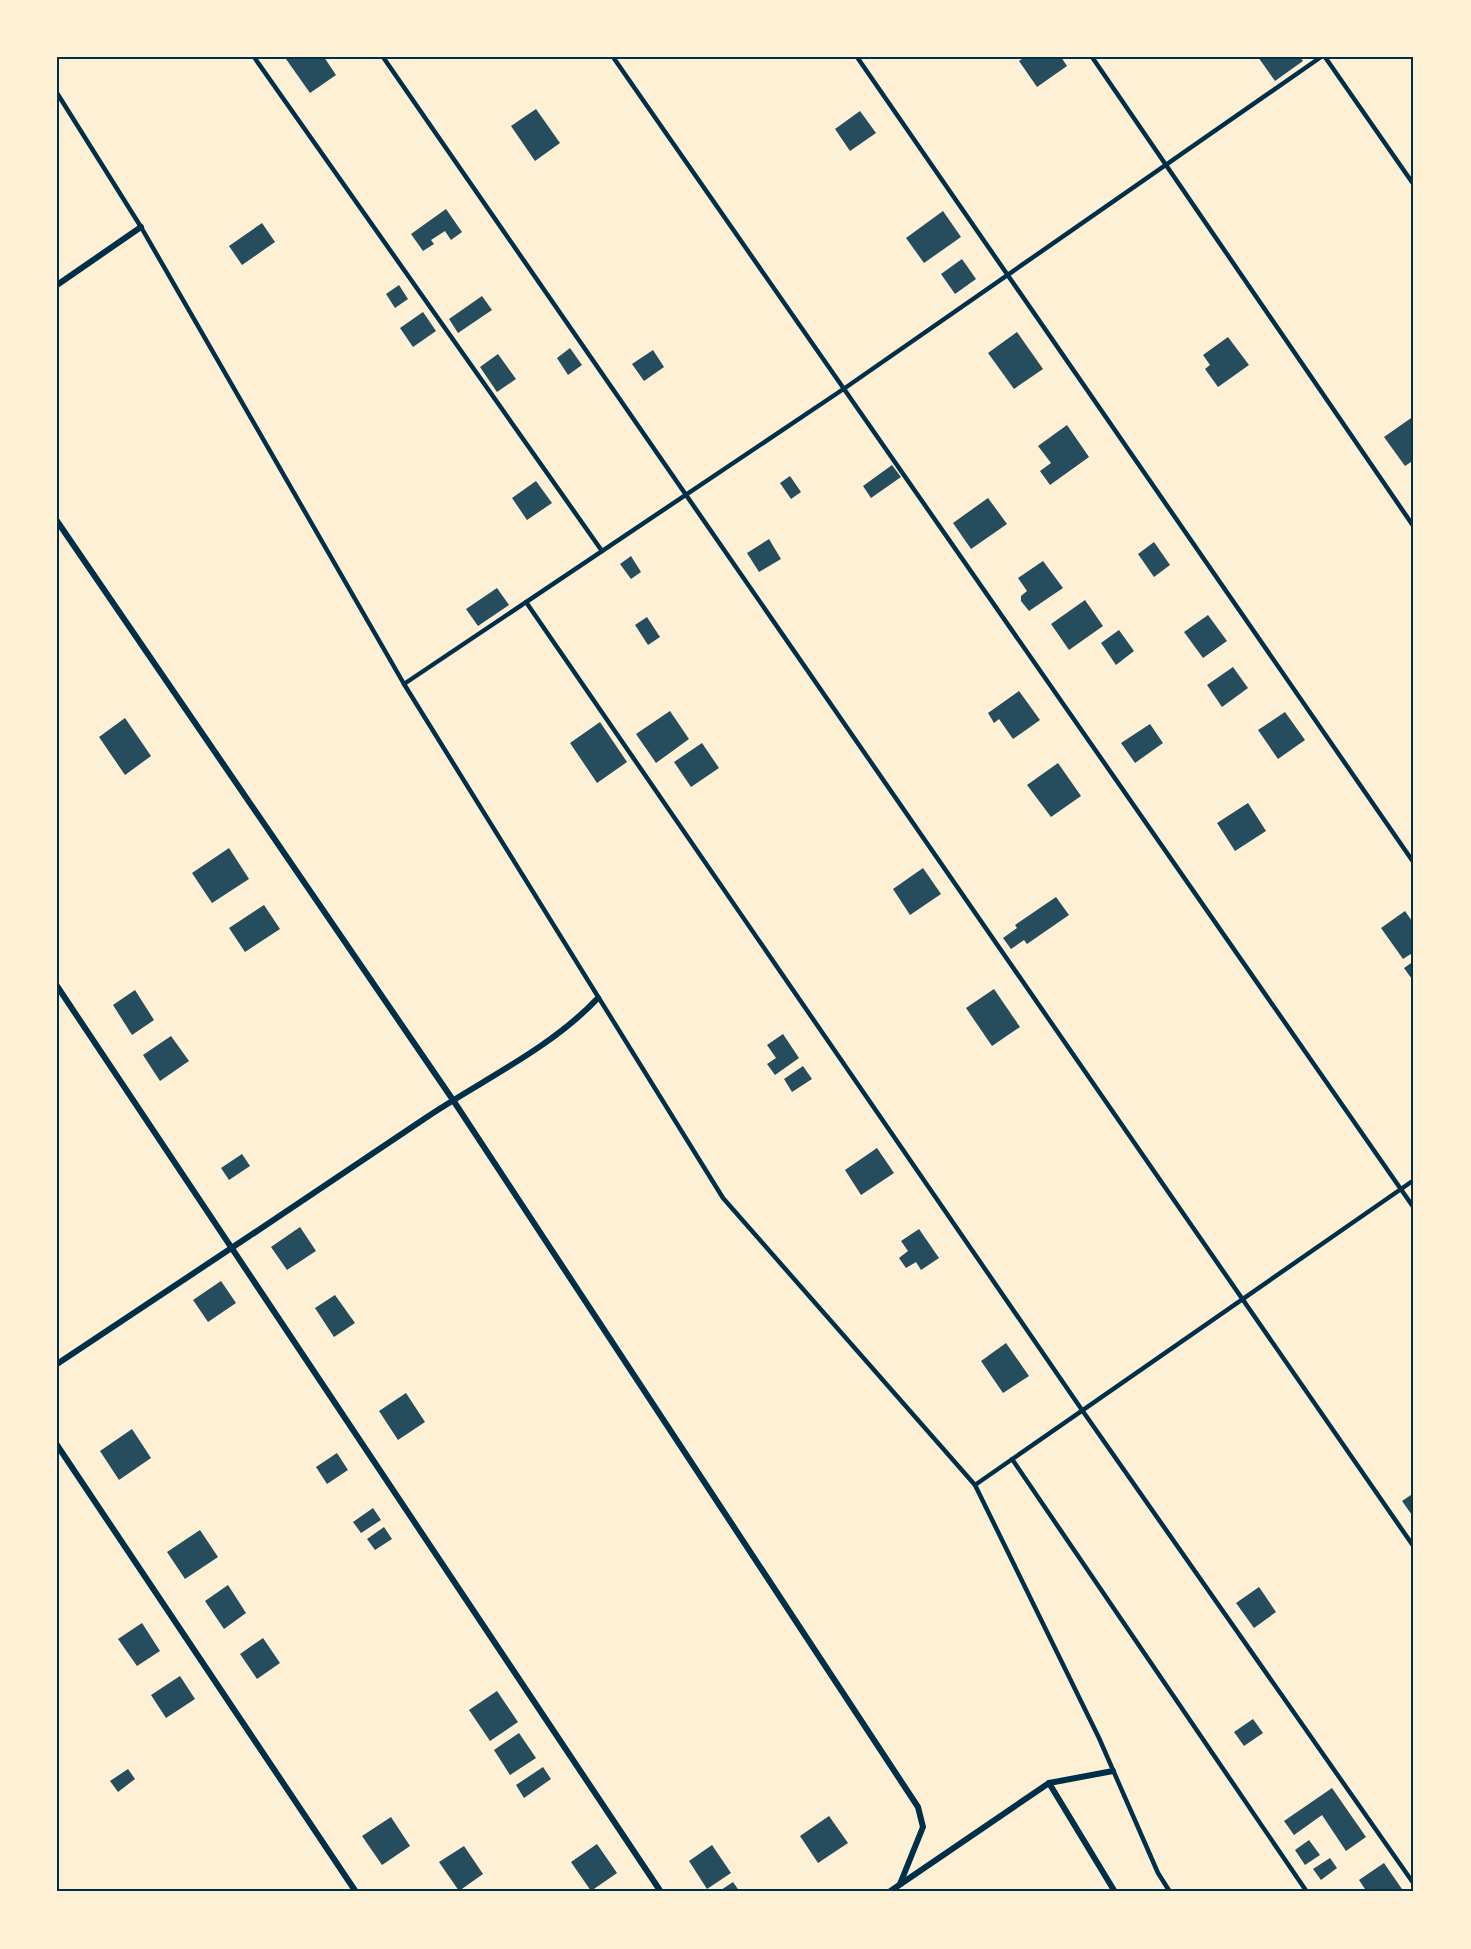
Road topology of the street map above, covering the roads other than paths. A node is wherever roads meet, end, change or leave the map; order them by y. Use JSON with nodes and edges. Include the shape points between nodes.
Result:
{"nodes":[{"id":1,"x":254,"y":57,"type":"edge"},
{"id":2,"x":383,"y":57,"type":"edge"},
{"id":3,"x":613,"y":57,"type":"edge"},
{"id":4,"x":857,"y":57,"type":"edge"},
{"id":5,"x":1092,"y":57,"type":"edge"},
{"id":6,"x":1323,"y":57,"type":"edge"},
{"id":7,"x":57,"y":93,"type":"edge"},
{"id":8,"x":1167,"y":165,"type":"junction"},
{"id":9,"x":1414,"y":185,"type":"edge"},
{"id":10,"x":141,"y":227,"type":"junction"},
{"id":11,"x":1008,"y":275,"type":"junction"},
{"id":12,"x":57,"y":285,"type":"edge"},
{"id":13,"x":845,"y":388,"type":"junction"},
{"id":14,"x":685,"y":496,"type":"junction"},
{"id":15,"x":57,"y":521,"type":"edge"},
{"id":16,"x":1414,"y":527,"type":"edge"},
{"id":17,"x":602,"y":551,"type":"junction"},
{"id":18,"x":526,"y":602,"type":"junction"},
{"id":19,"x":404,"y":684,"type":"junction"},
{"id":20,"x":1414,"y":863,"type":"edge"},
{"id":21,"x":57,"y":986,"type":"edge"},
{"id":22,"x":598,"y":998,"type":"junction"},
{"id":23,"x":453,"y":1100,"type":"junction"},
{"id":24,"x":1414,"y":1180,"type":"edge"},
{"id":25,"x":1401,"y":1189,"type":"junction"},
{"id":26,"x":1414,"y":1208,"type":"edge"},
{"id":27,"x":233,"y":1247,"type":"junction"},
{"id":28,"x":1243,"y":1299,"type":"junction"},
{"id":29,"x":57,"y":1364,"type":"edge"},
{"id":30,"x":1082,"y":1410,"type":"junction"},
{"id":31,"x":57,"y":1445,"type":"edge"},
{"id":32,"x":1012,"y":1459,"type":"junction"},
{"id":33,"x":975,"y":1485,"type":"junction"},
{"id":34,"x":1414,"y":1546,"type":"edge"},
{"id":35,"x":1113,"y":1772,"type":"junction"},
{"id":36,"x":1049,"y":1783,"type":"junction"},
{"id":37,"x":900,"y":1884,"type":"junction"},
{"id":38,"x":1414,"y":1884,"type":"edge"},
{"id":39,"x":356,"y":1892,"type":"edge"},
{"id":40,"x":661,"y":1892,"type":"edge"},
{"id":41,"x":889,"y":1892,"type":"edge"},
{"id":42,"x":1114,"y":1892,"type":"edge"},
{"id":43,"x":1170,"y":1892,"type":"edge"},
{"id":44,"x":1307,"y":1892,"type":"edge"}],
"edges":[{"from":1,"to":17,"type":"lane"},
{"from":2,"to":14,"type":"lane"},
{"from":3,"to":13,"type":"lane"},
{"from":4,"to":11,"type":"lane"},
{"from":5,"to":8,"type":"lane"},
{"from":6,"to":8,"type":"lane"},
{"from":6,"to":9,"type":"lane"},
{"from":7,"to":10,"type":"lane"},
{"from":8,"to":11,"type":"lane"},
{"from":8,"to":16,"type":"lane"},
{"from":10,"to":12,"type":"street"},
{"from":10,"to":19,"type":"lane"},
{"from":11,"to":13,"type":"lane"},
{"from":11,"to":20,"type":"lane"},
{"from":13,"to":14,"type":"lane"},
{"from":13,"to":25,"type":"lane"},
{"from":14,"to":17,"type":"lane"},
{"from":14,"to":28,"type":"lane"},
{"from":15,"to":23,"type":"street"},
{"from":17,"to":18,"type":"lane"},
{"from":18,"to":19,"type":"lane"},
{"from":18,"to":30,"type":"lane"},
{"from":19,"to":22,"type":"lane"},
{"from":21,"to":27,"type":"street"},
{"from":22,"to":23,"type":"street","via":[[555,1036]]},
{"from":22,"to":33,"type":"lane","via":[[723,1198]]},
{"from":23,"to":27,"type":"street"},
{"from":23,"to":37,"type":"street","via":[[918,1807],[923,1827]]},
{"from":24,"to":25,"type":"lane"},
{"from":25,"to":26,"type":"lane"},
{"from":25,"to":28,"type":"lane"},
{"from":27,"to":29,"type":"street"},
{"from":27,"to":40,"type":"street"},
{"from":28,"to":30,"type":"lane"},
{"from":28,"to":34,"type":"lane"},
{"from":30,"to":32,"type":"lane"},
{"from":30,"to":38,"type":"lane"},
{"from":31,"to":39,"type":"street"},
{"from":32,"to":33,"type":"lane"},
{"from":32,"to":44,"type":"lane"},
{"from":33,"to":35,"type":"lane"},
{"from":35,"to":36,"type":"street"},
{"from":35,"to":43,"type":"lane"},
{"from":36,"to":37,"type":"street"},
{"from":36,"to":42,"type":"street"},
{"from":37,"to":41,"type":"street"}]}
